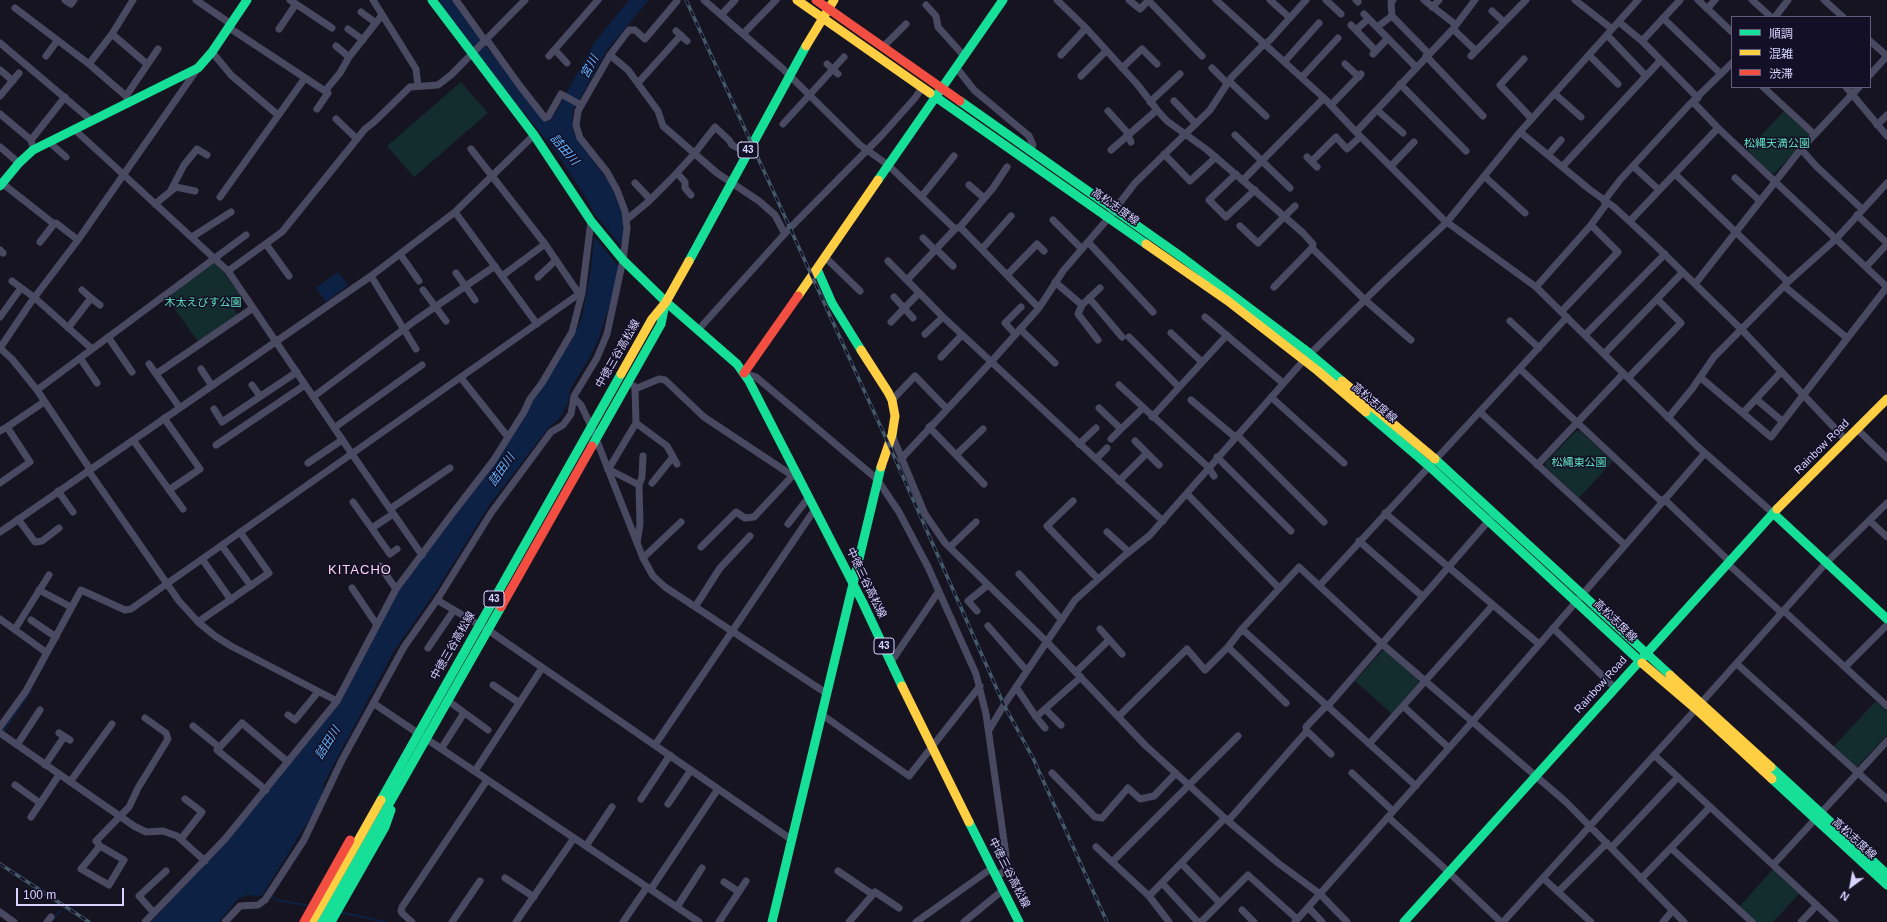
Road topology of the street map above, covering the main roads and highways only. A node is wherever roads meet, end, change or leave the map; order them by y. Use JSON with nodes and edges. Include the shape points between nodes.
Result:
{"nodes":[{"id":1,"x":247,"y":0,"type":"edge"},
{"id":2,"x":432,"y":0,"type":"edge"},
{"id":3,"x":797,"y":0,"type":"edge"},
{"id":4,"x":816,"y":0,"type":"edge"},
{"id":5,"x":834,"y":0,"type":"edge"},
{"id":6,"x":1003,"y":0,"type":"edge"},
{"id":7,"x":828,"y":9,"type":"junction"},
{"id":8,"x":822,"y":18,"type":"junction"},
{"id":9,"x":941,"y":88,"type":"junction"},
{"id":10,"x":935,"y":98,"type":"junction"},
{"id":11,"x":1,"y":185,"type":"edge"},
{"id":12,"x":1110,"y":213,"type":"junction"},
{"id":13,"x":817,"y":269,"type":"junction"},
{"id":14,"x":666,"y":302,"type":"junction"},
{"id":15,"x":744,"y":373,"type":"junction"},
{"id":16,"x":1887,"y":399,"type":"edge"},
{"id":17,"x":1773,"y":513,"type":"junction"},
{"id":18,"x":852,"y":584,"type":"junction"},
{"id":19,"x":1579,"y":597,"type":"junction"},
{"id":20,"x":1887,"y":618,"type":"edge"},
{"id":21,"x":484,"y":627,"type":"junction"},
{"id":22,"x":1647,"y":653,"type":"junction"},
{"id":23,"x":1640,"y":661,"type":"junction"},
{"id":24,"x":1698,"y":706,"type":"junction"},
{"id":25,"x":399,"y":788,"type":"junction"},
{"id":26,"x":386,"y":789,"type":"junction"},
{"id":27,"x":1818,"y":816,"type":"junction"},
{"id":28,"x":1887,"y":874,"type":"edge"},
{"id":29,"x":1887,"y":885,"type":"edge"},
{"id":30,"x":330,"y":899,"type":"junction"},
{"id":31,"x":304,"y":922,"type":"edge"},
{"id":32,"x":312,"y":922,"type":"edge"},
{"id":33,"x":322,"y":922,"type":"edge"},
{"id":34,"x":331,"y":922,"type":"edge"},
{"id":35,"x":772,"y":922,"type":"edge"},
{"id":36,"x":1020,"y":922,"type":"edge"},
{"id":37,"x":1404,"y":922,"type":"edge"}],
"edges":[{"from":1,"to":11,"type":"main road","via":[[212,52],[198,68],[127,100],[33,150]]},
{"from":2,"to":14,"type":"main road","via":[[475,52],[534,135],[590,223]]},
{"from":3,"to":8,"type":"main road","name":"高松志度線"},
{"from":4,"to":7,"type":"main road","name":"高松志度線"},
{"from":5,"to":7,"type":"main road","number":"43"},
{"from":6,"to":9,"type":"main road"},
{"from":7,"to":8,"type":"main road","number":"43"},
{"from":7,"to":9,"type":"main road","name":"高松志度線"},
{"from":8,"to":10,"type":"main road","name":"高松志度線"},
{"from":8,"to":14,"type":"main road","number":"43"},
{"from":9,"to":10,"type":"main road"},
{"from":9,"to":12,"type":"main road","name":"高松志度線"},
{"from":10,"to":12,"type":"main road","name":"高松志度線"},
{"from":10,"to":13,"type":"main road"},
{"from":12,"to":19,"type":"main road","name":"高松志度線","via":[[1252,309],[1433,463]]},
{"from":13,"to":15,"type":"main road"},
{"from":13,"to":18,"type":"main road","via":[[832,303],[892,400],[895,416]]},
{"from":14,"to":15,"type":"main road","name":"中徳三谷高松線","number":"43","via":[[719,347]]},
{"from":14,"to":21,"type":"main road","name":"中徳三谷高松線","number":"43","via":[[652,319],[591,426]]},
{"from":14,"to":21,"type":"main road","name":"中徳三谷高松線","number":"43","via":[[661,324]]},
{"from":15,"to":18,"type":"main road","name":"中徳三谷高松線","number":"43"},
{"from":16,"to":17,"type":"main road","name":"Rainbow Road"},
{"from":17,"to":20,"type":"main road"},
{"from":17,"to":22,"type":"main road","name":"Rainbow Road"},
{"from":18,"to":35,"type":"main road"},
{"from":18,"to":36,"type":"main road","name":"中徳三谷高松線","number":"43"},
{"from":19,"to":22,"type":"main road","name":"高松志度線"},
{"from":19,"to":23,"type":"main road","name":"高松志度線"},
{"from":21,"to":25,"type":"main road","name":"中徳三谷高松線","number":"43"},
{"from":21,"to":26,"type":"main road","name":"中徳三谷高松線","number":"43","via":[[417,733]]},
{"from":22,"to":23,"type":"main road","name":"Rainbow Road"},
{"from":22,"to":24,"type":"main road","name":"高松志度線"},
{"from":23,"to":24,"type":"main road","name":"高松志度線"},
{"from":23,"to":37,"type":"main road","name":"Rainbow Road"},
{"from":24,"to":27,"type":"main road","name":"高松志度線"},
{"from":25,"to":30,"type":"main road","name":"中徳三谷高松線","number":"43"},
{"from":25,"to":34,"type":"main road","via":[[385,827]]},
{"from":26,"to":30,"type":"main road","name":"中徳三谷高松線","number":"43"},
{"from":26,"to":31,"type":"main road","via":[[373,802]]},
{"from":27,"to":28,"type":"main road","name":"高松志度線"},
{"from":27,"to":29,"type":"main road","name":"高松志度線"},
{"from":30,"to":32,"type":"main road","name":"中徳三谷高松線","number":"43"},
{"from":30,"to":33,"type":"main road","name":"中徳三谷高松線","number":"43"}]}
